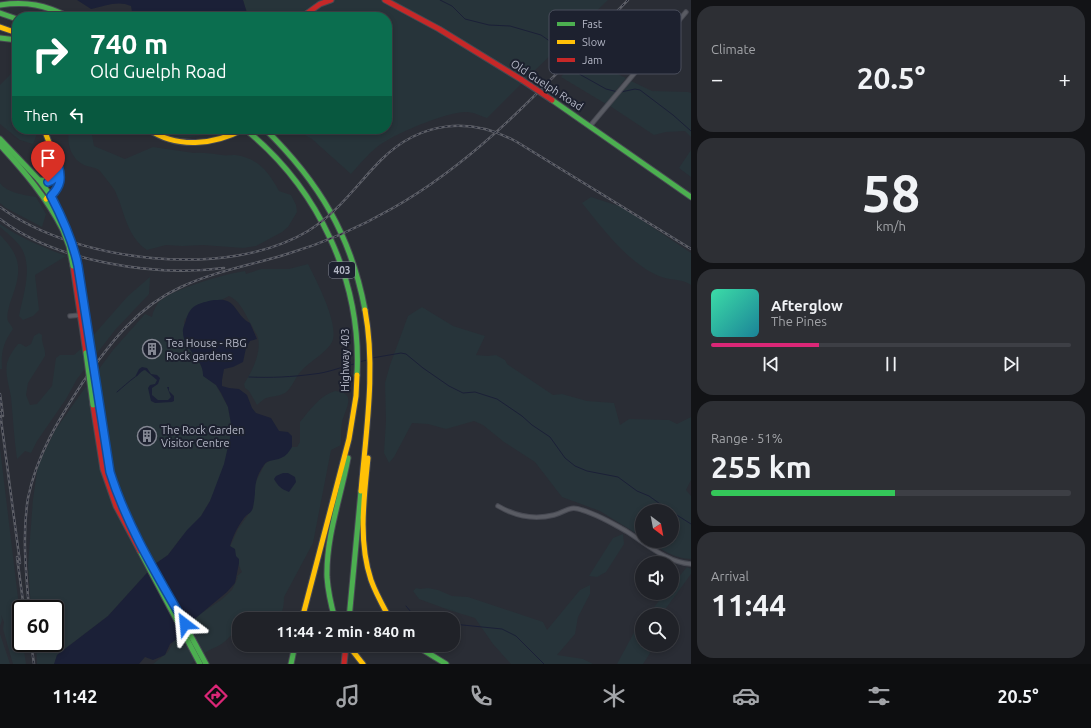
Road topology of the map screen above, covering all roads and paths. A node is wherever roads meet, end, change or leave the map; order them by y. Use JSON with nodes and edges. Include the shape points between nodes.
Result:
{"nodes":[{"id":1,"x":331,"y":0,"type":"edge"},
{"id":2,"x":385,"y":0,"type":"edge"},
{"id":3,"x":0,"y":5,"type":"edge"},
{"id":4,"x":58,"y":12,"type":"edge"},
{"id":5,"x":309,"y":12,"type":"edge"},
{"id":6,"x":686,"y":12,"type":"dead end"},
{"id":7,"x":0,"y":13,"type":"edge"},
{"id":8,"x":12,"y":17,"type":"edge"},
{"id":9,"x":681,"y":18,"type":"edge"},
{"id":10,"x":0,"y":27,"type":"edge"},
{"id":11,"x":12,"y":31,"type":"edge"},
{"id":12,"x":0,"y":38,"type":"edge"},
{"id":13,"x":12,"y":39,"type":"edge"},
{"id":14,"x":634,"y":74,"type":"edge"},
{"id":15,"x":590,"y":126,"type":"junction"},
{"id":16,"x":46,"y":134,"type":"edge"},
{"id":17,"x":154,"y":134,"type":"edge"},
{"id":18,"x":237,"y":134,"type":"edge"},
{"id":19,"x":250,"y":134,"type":"edge"},
{"id":20,"x":271,"y":134,"type":"edge"},
{"id":21,"x":0,"y":138,"type":"edge"},
{"id":22,"x":0,"y":145,"type":"edge"},
{"id":23,"x":58,"y":165,"type":"junction"},
{"id":24,"x":39,"y":180,"type":"junction"},
{"id":25,"x":48,"y":197,"type":"junction"},
{"id":26,"x":691,"y":197,"type":"edge"},
{"id":27,"x":83,"y":315,"type":"junction"},
{"id":28,"x":70,"y":316,"type":"dead end"},
{"id":29,"x":89,"y":354,"type":"junction"},
{"id":30,"x":369,"y":397,"type":"junction"},
{"id":31,"x":349,"y":438,"type":"junction"},
{"id":32,"x":498,"y":506,"type":"dead end"},
{"id":33,"x":138,"y":543,"type":"junction"},
{"id":34,"x":691,"y":564,"type":"edge"},
{"id":35,"x":304,"y":612,"type":"edge"},
{"id":36,"x":332,"y":612,"type":"edge"},
{"id":37,"x":350,"y":612,"type":"edge"},
{"id":38,"x":386,"y":612,"type":"edge"},
{"id":39,"x":293,"y":652,"type":"edge"},
{"id":40,"x":346,"y":652,"type":"edge"},
{"id":41,"x":353,"y":652,"type":"edge"},
{"id":42,"x":426,"y":652,"type":"edge"},
{"id":43,"x":202,"y":662,"type":"edge"},
{"id":44,"x":362,"y":663,"type":"edge"},
{"id":45,"x":290,"y":664,"type":"edge"},
{"id":46,"x":344,"y":664,"type":"edge"},
{"id":47,"x":446,"y":664,"type":"edge"}],
"edges":[{"from":1,"to":5,"type":"main road"},
{"from":2,"to":15,"type":"main road","name":"Old Guelph Road","bridge":true,"via":[[439,29],[522,80]]},
{"from":3,"to":4,"type":"main road","via":[[22,1]]},
{"from":6,"to":9,"type":"street"},
{"from":7,"to":8,"type":"main road"},
{"from":10,"to":11,"type":"main road"},
{"from":12,"to":13,"type":"main road"},
{"from":14,"to":15,"type":"street"},
{"from":15,"to":26,"type":"main road","name":"Old Guelph Road"},
{"from":16,"to":23,"type":"main road"},
{"from":17,"to":18,"type":"main road","via":[[169,140],[185,142],[220,140]]},
{"from":19,"to":31,"type":"main road","name":"Highway 403","number":"403","via":[[287,169],[308,197],[336,248],[351,298],[356,329],[355,400]]},
{"from":20,"to":30,"type":"main road","name":"Highway 403","number":"403","via":[[300,165],[343,234],[359,282],[368,323]]},
{"from":21,"to":24,"type":"main road"},
{"from":22,"to":25,"type":"main road"},
{"from":23,"to":24,"type":"main road","via":[[58,172],[53,180]]},
{"from":23,"to":25,"type":"main road","via":[[61,180],[57,190]]},
{"from":24,"to":25,"type":"main road"},
{"from":25,"to":27,"type":"main road","bridge":true,"via":[[65,228],[76,266]]},
{"from":27,"to":28,"type":"street"},
{"from":27,"to":29,"type":"main road"},
{"from":29,"to":33,"type":"main road","bridge":true,"via":[[110,472]]},
{"from":29,"to":33,"type":"main road","bridge":true,"via":[[93,405],[103,469],[116,506]]},
{"from":30,"to":37,"type":"main road","name":"Highway 403","number":"403"},
{"from":30,"to":38,"type":"main road","via":[[363,542],[369,579]]},
{"from":31,"to":35,"type":"main road","name":"Highway 403","number":"403"},
{"from":31,"to":36,"type":"main road","via":[[348,459],[328,548],[326,577]]},
{"from":32,"to":34,"type":"street","via":[[510,513],[539,517],[554,515],[573,507],[584,510],[626,531],[654,551],[682,563]]},
{"from":33,"to":43,"type":"main road"},
{"from":39,"to":45,"type":"main road"},
{"from":40,"to":46,"type":"main road"},
{"from":41,"to":44,"type":"main road"},
{"from":42,"to":47,"type":"main road"}]}
